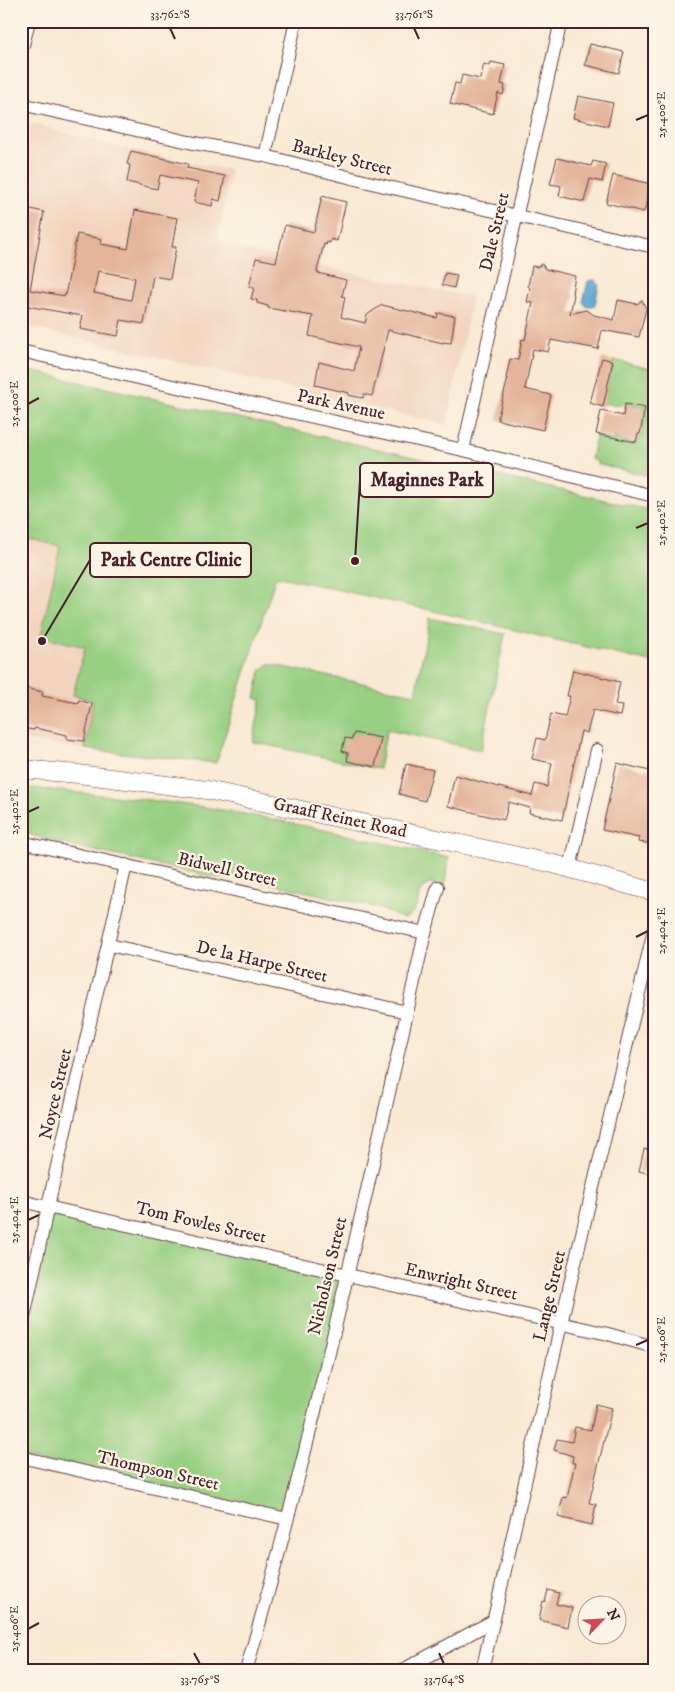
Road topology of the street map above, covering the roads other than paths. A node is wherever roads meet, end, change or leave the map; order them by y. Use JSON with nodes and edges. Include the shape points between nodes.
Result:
{"nodes":[{"id":1,"x":29,"y":21,"type":"edge"},
{"id":2,"x":296,"y":21,"type":"edge"},
{"id":3,"x":561,"y":21,"type":"edge"},
{"id":4,"x":21,"y":53,"type":"edge"},
{"id":5,"x":21,"y":104,"type":"edge"},
{"id":6,"x":265,"y":156,"type":"junction"},
{"id":7,"x":516,"y":217,"type":"junction"},
{"id":8,"x":654,"y":248,"type":"edge"},
{"id":9,"x":21,"y":351,"type":"edge"},
{"id":10,"x":463,"y":450,"type":"junction"},
{"id":11,"x":654,"y":496,"type":"edge"},
{"id":12,"x":597,"y":750,"type":"dead end"},
{"id":13,"x":21,"y":769,"type":"edge"},
{"id":14,"x":21,"y":842,"type":"edge"},
{"id":15,"x":126,"y":866,"type":"junction"},
{"id":16,"x":570,"y":868,"type":"junction"},
{"id":17,"x":438,"y":887,"type":"dead end"},
{"id":18,"x":654,"y":892,"type":"edge"},
{"id":19,"x":654,"y":930,"type":"edge"},
{"id":20,"x":426,"y":933,"type":"junction"},
{"id":21,"x":109,"y":945,"type":"junction"},
{"id":22,"x":407,"y":1012,"type":"junction"},
{"id":23,"x":21,"y":1201,"type":"edge"},
{"id":24,"x":48,"y":1206,"type":"junction"},
{"id":25,"x":347,"y":1274,"type":"junction"},
{"id":26,"x":562,"y":1324,"type":"junction"},
{"id":27,"x":21,"y":1331,"type":"edge"},
{"id":28,"x":654,"y":1346,"type":"edge"},
{"id":29,"x":21,"y":1457,"type":"edge"},
{"id":30,"x":287,"y":1519,"type":"junction"},
{"id":31,"x":493,"y":1621,"type":"junction"},
{"id":32,"x":246,"y":1671,"type":"edge"},
{"id":33,"x":401,"y":1671,"type":"edge"},
{"id":34,"x":482,"y":1671,"type":"edge"}],
"edges":[{"from":1,"to":4,"type":"street"},
{"from":2,"to":6,"type":"street"},
{"from":3,"to":7,"type":"street","name":"Dale Street"},
{"from":5,"to":6,"type":"street","name":"Barkley Street"},
{"from":6,"to":7,"type":"street","name":"Barkley Street"},
{"from":7,"to":8,"type":"street","name":"Barkley Street"},
{"from":7,"to":10,"type":"street","name":"Dale Street"},
{"from":9,"to":10,"type":"street","name":"Park Avenue"},
{"from":10,"to":11,"type":"street","name":"Park Avenue"},
{"from":12,"to":16,"type":"street"},
{"from":13,"to":16,"type":"main road","name":"Graaff Reinet Road","via":[[207,790]]},
{"from":14,"to":15,"type":"street","name":"Bidwell Street"},
{"from":15,"to":20,"type":"street","name":"Bidwell Street"},
{"from":15,"to":21,"type":"street","name":"Noyce Street"},
{"from":16,"to":18,"type":"main road","name":"Graaff Reinet Road"},
{"from":17,"to":20,"type":"street","name":"Nicholson Street"},
{"from":19,"to":26,"type":"street","name":"Lange Street"},
{"from":20,"to":22,"type":"street","name":"Nicholson Street"},
{"from":21,"to":22,"type":"street","name":"De la Harpe Street"},
{"from":21,"to":24,"type":"street","name":"Noyce Street"},
{"from":22,"to":25,"type":"street","name":"Nicholson Street"},
{"from":23,"to":24,"type":"street","name":"Tom Fowles Street"},
{"from":24,"to":25,"type":"street","name":"Tom Fowles Street"},
{"from":24,"to":27,"type":"street","name":"Noyce Street"},
{"from":25,"to":26,"type":"street","name":"Enwright Street"},
{"from":25,"to":30,"type":"street","name":"Nicholson Street"},
{"from":26,"to":28,"type":"street","name":"Enwright Street"},
{"from":26,"to":31,"type":"street","name":"Lange Street"},
{"from":29,"to":30,"type":"street","name":"Thompson Street"},
{"from":30,"to":32,"type":"street","name":"Nicholson Street"},
{"from":31,"to":33,"type":"street"},
{"from":31,"to":34,"type":"street","name":"Lange Street"}]}
